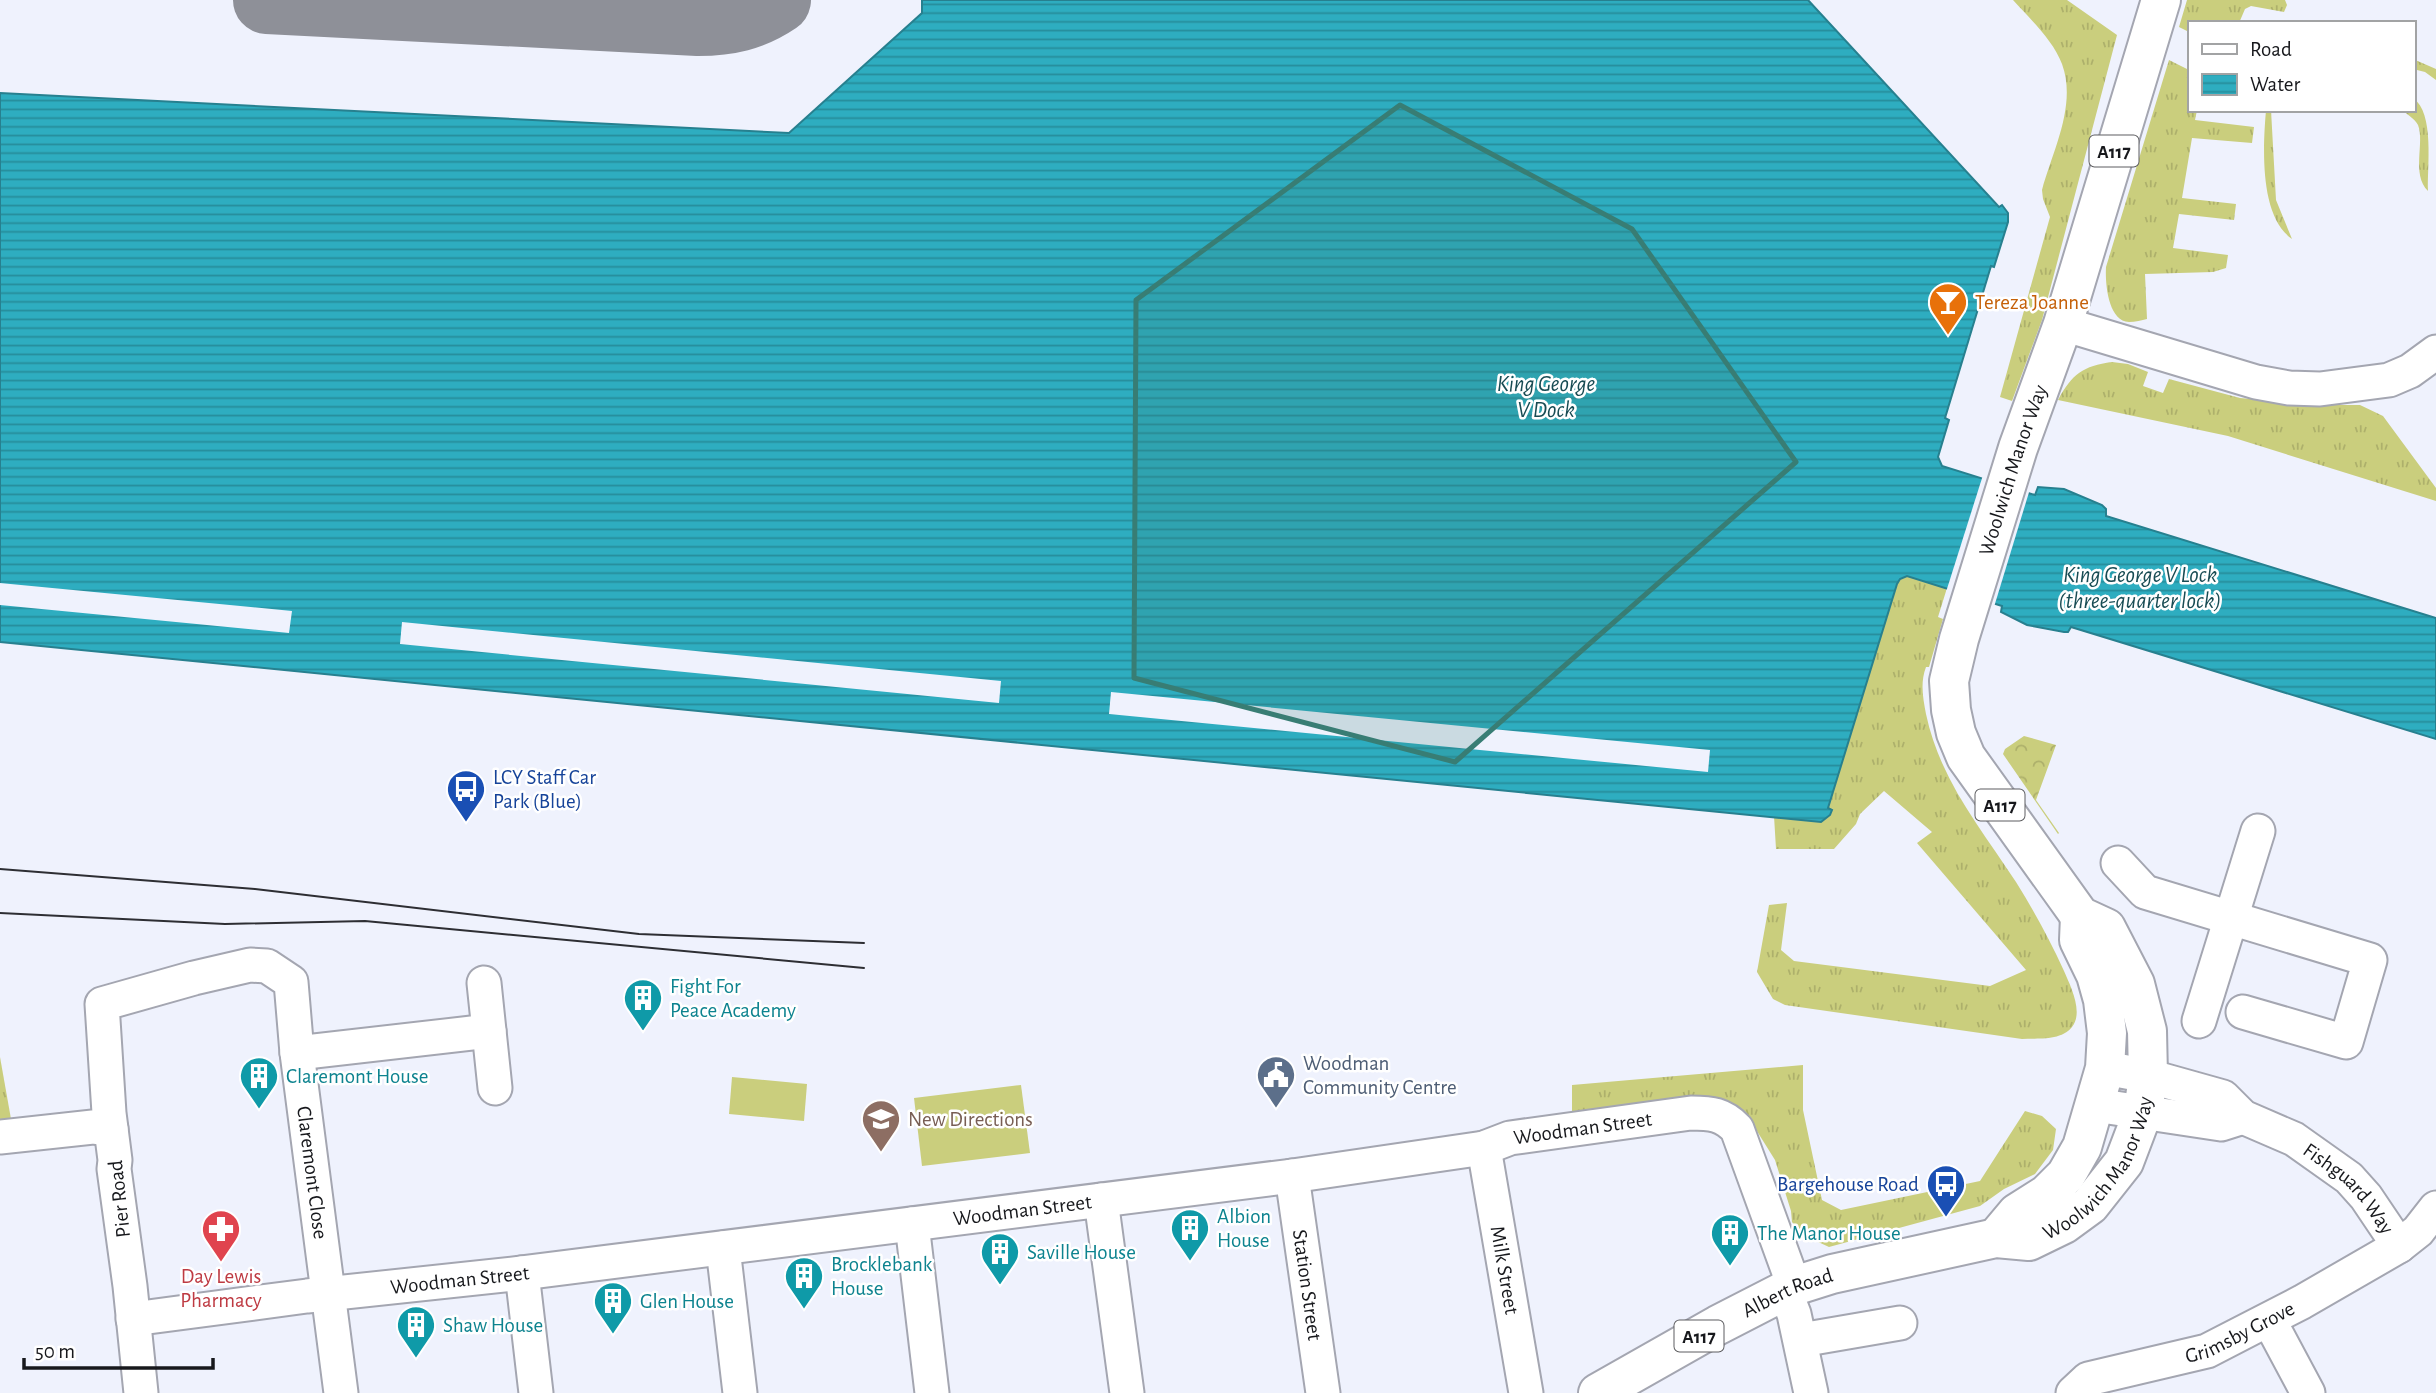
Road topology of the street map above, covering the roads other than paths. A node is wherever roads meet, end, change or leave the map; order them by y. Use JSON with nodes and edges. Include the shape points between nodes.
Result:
{"nodes":[{"id":1,"x":2161,"y":0,"type":"edge"},
{"id":2,"x":2063,"y":324,"type":"junction"},
{"id":3,"x":2436,"y":352,"type":"edge"},
{"id":4,"x":2258,"y":831,"type":"dead end"},
{"id":5,"x":2118,"y":863,"type":"dead end"},
{"id":6,"x":2080,"y":916,"type":"junction"},
{"id":7,"x":2231,"y":919,"type":"junction"},
{"id":8,"x":484,"y":984,"type":"dead end"},
{"id":9,"x":113,"y":1001,"type":"joint"},
{"id":10,"x":2243,"y":1012,"type":"dead end"},
{"id":11,"x":2199,"y":1021,"type":"dead end"},
{"id":12,"x":489,"y":1031,"type":"junction"},
{"id":13,"x":297,"y":1053,"type":"junction"},
{"id":14,"x":2105,"y":1068,"type":"junction"},
{"id":15,"x":495,"y":1087,"type":"dead end"},
{"id":16,"x":2145,"y":1094,"type":"junction"},
{"id":17,"x":2095,"y":1105,"type":"junction"},
{"id":18,"x":111,"y":1129,"type":"junction"},
{"id":19,"x":0,"y":1137,"type":"edge"},
{"id":20,"x":1485,"y":1147,"type":"junction"},
{"id":21,"x":1292,"y":1176,"type":"junction"},
{"id":22,"x":1101,"y":1200,"type":"junction"},
{"id":23,"x":2436,"y":1208,"type":"edge"},
{"id":24,"x":912,"y":1224,"type":"junction"},
{"id":25,"x":1996,"y":1238,"type":"junction"},
{"id":26,"x":2399,"y":1246,"type":"junction"},
{"id":27,"x":723,"y":1248,"type":"junction"},
{"id":28,"x":522,"y":1273,"type":"junction"},
{"id":29,"x":1790,"y":1289,"type":"junction"},
{"id":30,"x":329,"y":1294,"type":"junction"},
{"id":31,"x":134,"y":1319,"type":"junction"},
{"id":32,"x":2269,"y":1320,"type":"junction"},
{"id":33,"x":1900,"y":1323,"type":"dead end"},
{"id":34,"x":1801,"y":1340,"type":"junction"},
{"id":35,"x":1611,"y":1390,"type":"edge"},
{"id":36,"x":141,"y":1393,"type":"edge"},
{"id":37,"x":341,"y":1393,"type":"edge"},
{"id":38,"x":536,"y":1393,"type":"edge"},
{"id":39,"x":740,"y":1393,"type":"edge"},
{"id":40,"x":932,"y":1393,"type":"edge"},
{"id":41,"x":1127,"y":1393,"type":"edge"},
{"id":42,"x":1323,"y":1393,"type":"edge"},
{"id":43,"x":1526,"y":1393,"type":"edge"},
{"id":44,"x":1811,"y":1393,"type":"edge"},
{"id":45,"x":2073,"y":1393,"type":"edge"},
{"id":46,"x":2308,"y":1393,"type":"edge"}],
"edges":[{"from":1,"to":2,"type":"highway","name":"Woolwich Manor Way","number":"A117"},
{"from":2,"to":3,"type":"street","via":[[2289,388],[2389,380]]},
{"from":2,"to":6,"type":"highway","name":"Woolwich Manor Way","number":"A117","via":[[2018,448],[1950,681],[1960,745]]},
{"from":4,"to":7,"type":"street"},
{"from":5,"to":7,"type":"street","via":[[2145,892]]},
{"from":6,"to":14,"type":"highway","name":"Woolwich Manor Way","via":[[2078,940],[2103,1000]]},
{"from":6,"to":16,"type":"highway","name":"Woolwich Manor Way","number":"A117","via":[[2106,928],[2129,968],[2144,1018]]},
{"from":7,"to":10,"type":"street","via":[[2370,960],[2346,1042]]},
{"from":7,"to":11,"type":"street"},
{"from":8,"to":12,"type":"street"},
{"from":9,"to":13,"type":"street","name":"Claremont Close","via":[[250,965],[267,966],[290,982]]},
{"from":9,"to":18,"type":"street","name":"Pier Road"},
{"from":12,"to":13,"type":"street"},
{"from":12,"to":15,"type":"street"},
{"from":13,"to":30,"type":"street","name":"Claremont Close"},
{"from":14,"to":16,"type":"street"},
{"from":14,"to":17,"type":"highway","name":"Woolwich Manor Way"},
{"from":16,"to":17,"type":"street"},
{"from":16,"to":25,"type":"highway","name":"Woolwich Manor Way","number":"A117","via":[[2124,1162],[2090,1205],[2029,1241]]},
{"from":16,"to":26,"type":"street","name":"Fishguard Way","via":[[2223,1097],[2243,1117],[2294,1139],[2349,1178]]},
{"from":17,"to":25,"type":"highway","name":"Woolwich Manor Way","via":[[2082,1147],[2066,1175],[2047,1195],[2017,1213]]},
{"from":18,"to":19,"type":"street"},
{"from":18,"to":31,"type":"street","name":"Pier Road"},
{"from":20,"to":21,"type":"street","name":"Woodman Street"},
{"from":20,"to":29,"type":"street","name":"Woodman Street","via":[[1510,1138],[1691,1113],[1726,1118],[1737,1129]]},
{"from":20,"to":43,"type":"street","name":"Milk Street"},
{"from":21,"to":22,"type":"street","name":"Woodman Street"},
{"from":21,"to":42,"type":"street","name":"Station Street"},
{"from":22,"to":24,"type":"street","name":"Woodman Street"},
{"from":22,"to":41,"type":"street"},
{"from":23,"to":26,"type":"street","name":"Fishguard Way"},
{"from":24,"to":27,"type":"street","name":"Woodman Street"},
{"from":24,"to":40,"type":"street"},
{"from":25,"to":29,"type":"highway","name":"Albert Road","number":"A117","via":[[1832,1274]]},
{"from":26,"to":32,"type":"street","name":"Grimsby Grove"},
{"from":27,"to":28,"type":"street","name":"Woodman Street"},
{"from":27,"to":39,"type":"street"},
{"from":28,"to":30,"type":"street","name":"Woodman Street"},
{"from":28,"to":38,"type":"street"},
{"from":29,"to":34,"type":"street","name":"Woodman Street"},
{"from":29,"to":35,"type":"highway","name":"Albert Road","number":"A117","via":[[1718,1325]]},
{"from":30,"to":31,"type":"street","name":"Woodman Street"},
{"from":30,"to":37,"type":"street","name":"Claremont Close"},
{"from":31,"to":36,"type":"street","name":"Pier Road"},
{"from":32,"to":45,"type":"street","name":"Grimsby Grove","via":[[2207,1350],[2088,1379]]},
{"from":32,"to":46,"type":"street"},
{"from":33,"to":34,"type":"street"},
{"from":34,"to":44,"type":"street","name":"Woodman Street"}]}
